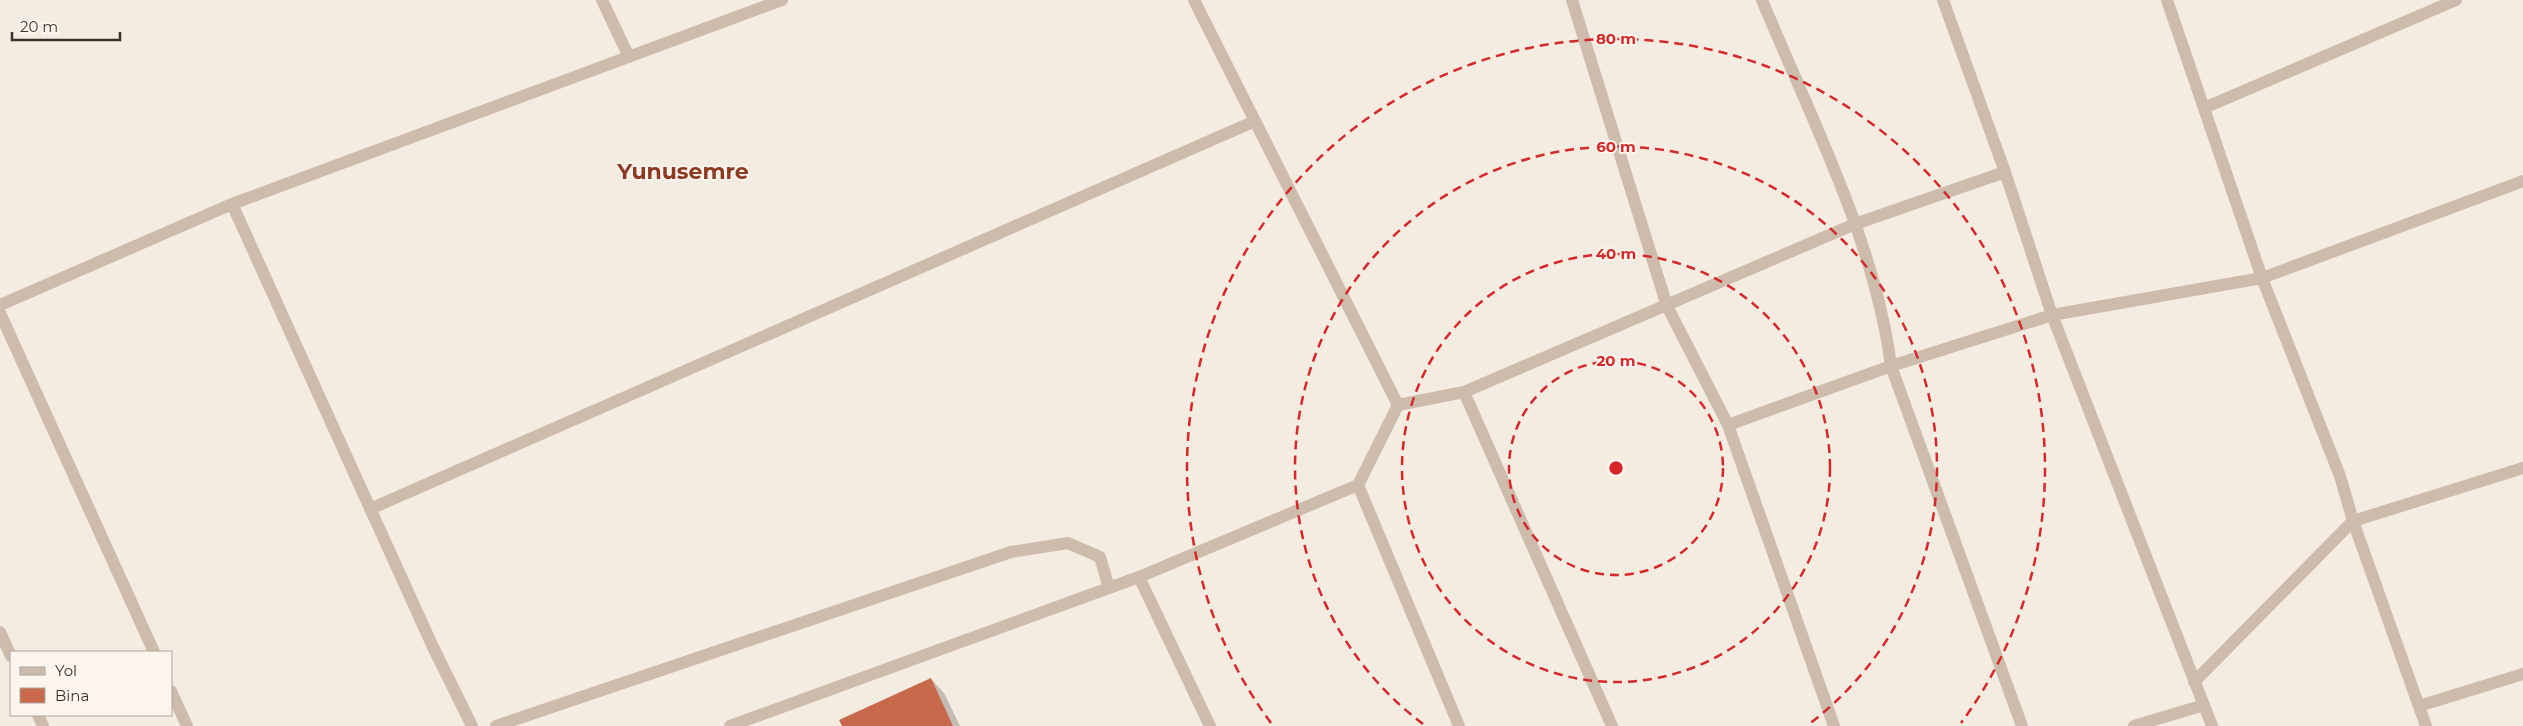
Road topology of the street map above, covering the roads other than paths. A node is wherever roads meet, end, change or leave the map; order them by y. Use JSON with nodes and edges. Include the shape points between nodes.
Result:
{"nodes":[{"id":1,"x":602,"y":0,"type":"edge"},
{"id":2,"x":782,"y":0,"type":"edge"},
{"id":3,"x":1194,"y":0,"type":"edge"},
{"id":4,"x":1572,"y":0,"type":"edge"},
{"id":5,"x":1762,"y":0,"type":"edge"},
{"id":6,"x":1943,"y":0,"type":"edge"},
{"id":7,"x":2167,"y":0,"type":"edge"},
{"id":8,"x":2456,"y":0,"type":"edge"},
{"id":9,"x":629,"y":57,"type":"junction"},
{"id":10,"x":2204,"y":108,"type":"junction"},
{"id":11,"x":1255,"y":121,"type":"junction"},
{"id":12,"x":2005,"y":172,"type":"junction"},
{"id":13,"x":2523,"y":181,"type":"edge"},
{"id":14,"x":232,"y":204,"type":"junction"},
{"id":15,"x":1855,"y":224,"type":"junction"},
{"id":16,"x":2262,"y":278,"type":"junction"},
{"id":17,"x":0,"y":305,"type":"edge"},
{"id":18,"x":1667,"y":306,"type":"junction"},
{"id":19,"x":0,"y":313,"type":"edge"},
{"id":20,"x":2052,"y":315,"type":"junction"},
{"id":21,"x":1891,"y":366,"type":"junction"},
{"id":22,"x":1464,"y":392,"type":"junction"},
{"id":23,"x":1398,"y":406,"type":"junction"},
{"id":24,"x":1728,"y":425,"type":"junction"},
{"id":25,"x":2523,"y":468,"type":"edge"},
{"id":26,"x":1358,"y":485,"type":"junction"},
{"id":27,"x":370,"y":509,"type":"junction"},
{"id":28,"x":2353,"y":521,"type":"junction"},
{"id":29,"x":1139,"y":577,"type":"junction"},
{"id":30,"x":1109,"y":588,"type":"junction"},
{"id":31,"x":0,"y":632,"type":"edge"},
{"id":32,"x":154,"y":651,"type":"edge"},
{"id":33,"x":10,"y":654,"type":"edge"},
{"id":34,"x":2523,"y":674,"type":"edge"},
{"id":35,"x":2194,"y":682,"type":"junction"},
{"id":36,"x":172,"y":694,"type":"edge"},
{"id":37,"x":2204,"y":704,"type":"junction"},
{"id":38,"x":2419,"y":706,"type":"junction"},
{"id":39,"x":187,"y":726,"type":"edge"},
{"id":40,"x":472,"y":726,"type":"edge"},
{"id":41,"x":496,"y":726,"type":"edge"},
{"id":42,"x":730,"y":726,"type":"edge"},
{"id":43,"x":1210,"y":726,"type":"edge"},
{"id":44,"x":1459,"y":726,"type":"edge"},
{"id":45,"x":1612,"y":726,"type":"edge"},
{"id":46,"x":1834,"y":726,"type":"edge"},
{"id":47,"x":2022,"y":726,"type":"edge"},
{"id":48,"x":2134,"y":726,"type":"edge"},
{"id":49,"x":2212,"y":726,"type":"edge"},
{"id":50,"x":2426,"y":726,"type":"edge"}],
"edges":[{"from":1,"to":9,"type":"street"},
{"from":2,"to":9,"type":"street"},
{"from":3,"to":11,"type":"street"},
{"from":4,"to":18,"type":"street"},
{"from":5,"to":15,"type":"street"},
{"from":6,"to":12,"type":"street"},
{"from":7,"to":10,"type":"street"},
{"from":8,"to":10,"type":"street"},
{"from":9,"to":14,"type":"street"},
{"from":10,"to":16,"type":"street"},
{"from":11,"to":23,"type":"street"},
{"from":11,"to":27,"type":"street"},
{"from":12,"to":15,"type":"street"},
{"from":12,"to":20,"type":"street"},
{"from":13,"to":16,"type":"street"},
{"from":14,"to":17,"type":"street"},
{"from":14,"to":27,"type":"street"},
{"from":15,"to":18,"type":"street"},
{"from":15,"to":21,"type":"street","via":[[1887,333]]},
{"from":16,"to":20,"type":"street"},
{"from":16,"to":28,"type":"street","via":[[2340,476]]},
{"from":18,"to":22,"type":"street"},
{"from":18,"to":24,"type":"street"},
{"from":19,"to":32,"type":"street"},
{"from":20,"to":21,"type":"street"},
{"from":20,"to":35,"type":"street"},
{"from":21,"to":24,"type":"street"},
{"from":21,"to":47,"type":"street"},
{"from":22,"to":23,"type":"street"},
{"from":22,"to":45,"type":"street"},
{"from":23,"to":26,"type":"street"},
{"from":24,"to":46,"type":"street"},
{"from":25,"to":28,"type":"street"},
{"from":26,"to":29,"type":"street"},
{"from":26,"to":44,"type":"street"},
{"from":27,"to":40,"type":"street"},
{"from":28,"to":35,"type":"street"},
{"from":28,"to":38,"type":"street"},
{"from":29,"to":30,"type":"street"},
{"from":29,"to":43,"type":"street"},
{"from":30,"to":41,"type":"street","via":[[1100,557],[1068,543],[1011,552]]},
{"from":30,"to":42,"type":"street"},
{"from":31,"to":33,"type":"street"},
{"from":34,"to":38,"type":"street"},
{"from":35,"to":37,"type":"street"},
{"from":36,"to":39,"type":"street"},
{"from":37,"to":48,"type":"street"},
{"from":37,"to":49,"type":"street"},
{"from":38,"to":50,"type":"street"}]}
